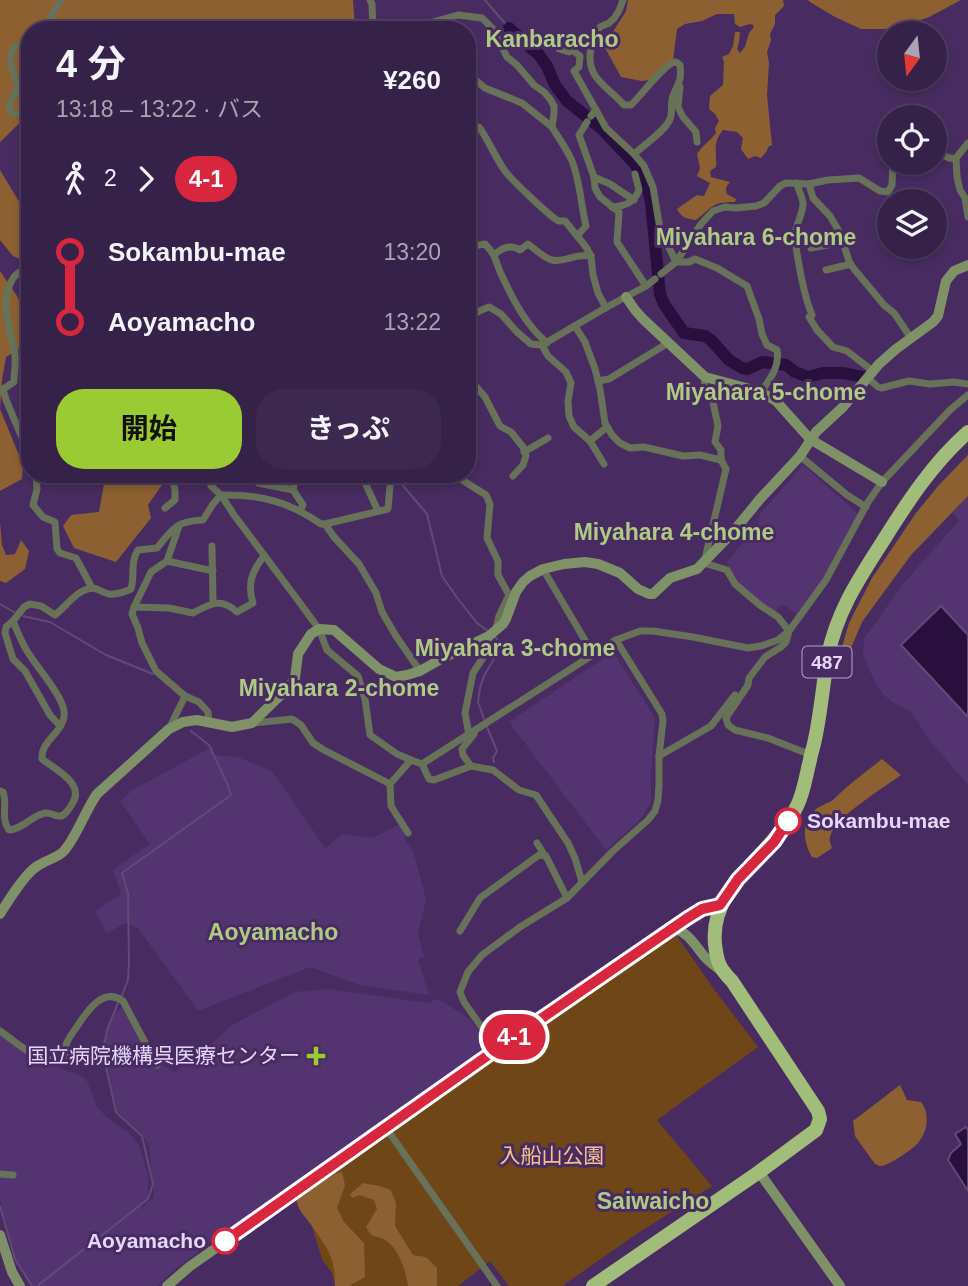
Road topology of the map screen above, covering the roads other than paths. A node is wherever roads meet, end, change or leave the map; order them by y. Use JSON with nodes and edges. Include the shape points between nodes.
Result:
{"nodes":[{"id":1,"x":61,"y":0,"type":"edge"},
{"id":2,"x":370,"y":0,"type":"edge"},
{"id":3,"x":623,"y":0,"type":"edge"},
{"id":4,"x":51,"y":21,"type":"edge"},
{"id":5,"x":373,"y":21,"type":"edge"},
{"id":6,"x":437,"y":21,"type":"edge"},
{"id":7,"x":21,"y":47,"type":"edge"},
{"id":8,"x":559,"y":49,"type":"dead end"},
{"id":9,"x":476,"y":80,"type":"edge"},
{"id":10,"x":680,"y":83,"type":"junction"},
{"id":11,"x":21,"y":114,"type":"edge"},
{"id":12,"x":591,"y":116,"type":"junction"},
{"id":13,"x":552,"y":127,"type":"junction"},
{"id":14,"x":476,"y":128,"type":"edge"},
{"id":15,"x":697,"y":142,"type":"dead end"},
{"id":16,"x":968,"y":143,"type":"edge"},
{"id":17,"x":634,"y":154,"type":"junction"},
{"id":18,"x":947,"y":158,"type":"edge"},
{"id":19,"x":956,"y":158,"type":"junction"},
{"id":20,"x":635,"y":174,"type":"dead end"},
{"id":21,"x":892,"y":175,"type":"edge"},
{"id":22,"x":594,"y":177,"type":"junction"},
{"id":23,"x":797,"y":183,"type":"junction"},
{"id":24,"x":809,"y":184,"type":"junction"},
{"id":25,"x":634,"y":200,"type":"junction"},
{"id":26,"x":612,"y":206,"type":"junction"},
{"id":27,"x":968,"y":217,"type":"edge"},
{"id":28,"x":577,"y":236,"type":"junction"},
{"id":29,"x":843,"y":242,"type":"junction"},
{"id":30,"x":476,"y":246,"type":"edge"},
{"id":31,"x":811,"y":248,"type":"dead end"},
{"id":32,"x":495,"y":254,"type":"junction"},
{"id":33,"x":591,"y":256,"type":"junction"},
{"id":34,"x":968,"y":260,"type":"edge"},
{"id":35,"x":676,"y":262,"type":"junction"},
{"id":36,"x":851,"y":264,"type":"junction"},
{"id":37,"x":968,"y":265,"type":"edge"},
{"id":38,"x":826,"y":270,"type":"dead end"},
{"id":39,"x":21,"y":271,"type":"edge"},
{"id":40,"x":646,"y":286,"type":"junction"},
{"id":41,"x":626,"y":297,"type":"junction"},
{"id":42,"x":606,"y":308,"type":"junction"},
{"id":43,"x":476,"y":312,"type":"edge"},
{"id":44,"x":575,"y":326,"type":"junction"},
{"id":45,"x":911,"y":338,"type":"junction"},
{"id":46,"x":668,"y":343,"type":"junction"},
{"id":47,"x":545,"y":344,"type":"junction"},
{"id":48,"x":871,"y":375,"type":"junction"},
{"id":49,"x":705,"y":377,"type":"junction"},
{"id":50,"x":598,"y":381,"type":"junction"},
{"id":51,"x":968,"y":384,"type":"edge"},
{"id":52,"x":476,"y":386,"type":"edge"},
{"id":53,"x":761,"y":392,"type":"junction"},
{"id":54,"x":968,"y":396,"type":"edge"},
{"id":55,"x":607,"y":428,"type":"junction"},
{"id":56,"x":968,"y":432,"type":"edge"},
{"id":57,"x":21,"y":435,"type":"edge"},
{"id":58,"x":548,"y":438,"type":"dead end"},
{"id":59,"x":810,"y":439,"type":"junction"},
{"id":60,"x":590,"y":441,"type":"junction"},
{"id":61,"x":524,"y":452,"type":"junction"},
{"id":62,"x":800,"y":456,"type":"junction"},
{"id":63,"x":721,"y":460,"type":"junction"},
{"id":64,"x":604,"y":464,"type":"dead end"},
{"id":65,"x":513,"y":476,"type":"dead end"},
{"id":66,"x":882,"y":482,"type":"junction"},
{"id":67,"x":37,"y":483,"type":"edge"},
{"id":68,"x":173,"y":483,"type":"edge"},
{"id":69,"x":210,"y":483,"type":"edge"},
{"id":70,"x":258,"y":483,"type":"edge"},
{"id":71,"x":294,"y":483,"type":"edge"},
{"id":72,"x":365,"y":483,"type":"edge"},
{"id":73,"x":390,"y":483,"type":"edge"},
{"id":74,"x":467,"y":483,"type":"edge"},
{"id":75,"x":293,"y":490,"type":"junction"},
{"id":76,"x":221,"y":495,"type":"junction"},
{"id":77,"x":866,"y":507,"type":"junction"},
{"id":78,"x":164,"y":508,"type":"dead end"},
{"id":79,"x":300,"y":510,"type":"junction"},
{"id":80,"x":378,"y":511,"type":"junction"},
{"id":81,"x":325,"y":524,"type":"junction"},
{"id":82,"x":179,"y":526,"type":"junction"},
{"id":83,"x":212,"y":546,"type":"dead end"},
{"id":84,"x":264,"y":556,"type":"junction"},
{"id":85,"x":167,"y":561,"type":"junction"},
{"id":86,"x":704,"y":563,"type":"junction"},
{"id":87,"x":543,"y":569,"type":"junction"},
{"id":88,"x":213,"y":571,"type":"junction"},
{"id":89,"x":92,"y":588,"type":"junction"},
{"id":90,"x":214,"y":602,"type":"junction"},
{"id":91,"x":134,"y":607,"type":"junction"},
{"id":92,"x":13,"y":621,"type":"junction"},
{"id":93,"x":319,"y":629,"type":"junction"},
{"id":94,"x":3,"y":631,"type":"edge"},
{"id":95,"x":789,"y":631,"type":"junction"},
{"id":96,"x":493,"y":632,"type":"junction"},
{"id":97,"x":616,"y":640,"type":"junction"},
{"id":98,"x":593,"y":654,"type":"junction"},
{"id":99,"x":420,"y":671,"type":"junction"},
{"id":100,"x":749,"y":678,"type":"junction"},
{"id":101,"x":185,"y":696,"type":"junction"},
{"id":102,"x":209,"y":723,"type":"junction"},
{"id":103,"x":252,"y":723,"type":"junction"},
{"id":104,"x":60,"y":726,"type":"junction"},
{"id":105,"x":169,"y":729,"type":"junction"},
{"id":106,"x":477,"y":730,"type":"junction"},
{"id":107,"x":469,"y":735,"type":"junction"},
{"id":108,"x":811,"y":755,"type":"junction"},
{"id":109,"x":659,"y":756,"type":"junction"},
{"id":110,"x":411,"y":760,"type":"junction"},
{"id":111,"x":422,"y":764,"type":"junction"},
{"id":112,"x":471,"y":765,"type":"junction"},
{"id":113,"x":390,"y":784,"type":"junction"},
{"id":114,"x":0,"y":791,"type":"edge"},
{"id":115,"x":408,"y":833,"type":"dead end"},
{"id":116,"x":537,"y":844,"type":"dead end"},
{"id":117,"x":545,"y":856,"type":"junction"},
{"id":118,"x":582,"y":882,"type":"junction"},
{"id":119,"x":567,"y":898,"type":"junction"},
{"id":120,"x":720,"y":905,"type":"junction"},
{"id":121,"x":0,"y":914,"type":"edge"},
{"id":122,"x":673,"y":928,"type":"junction"},
{"id":123,"x":460,"y":931,"type":"dead end"},
{"id":124,"x":722,"y":971,"type":"junction"},
{"id":125,"x":0,"y":1031,"type":"edge"},
{"id":126,"x":497,"y":1049,"type":"junction"},
{"id":127,"x":157,"y":1065,"type":"dead end"},
{"id":128,"x":386,"y":1128,"type":"junction"},
{"id":129,"x":759,"y":1172,"type":"junction"},
{"id":130,"x":0,"y":1174,"type":"edge"},
{"id":131,"x":13,"y":1175,"type":"dead end"},
{"id":132,"x":0,"y":1235,"type":"edge"},
{"id":133,"x":20,"y":1286,"type":"edge"},
{"id":134,"x":167,"y":1286,"type":"edge"},
{"id":135,"x":498,"y":1286,"type":"edge"},
{"id":136,"x":593,"y":1286,"type":"edge"},
{"id":137,"x":839,"y":1286,"type":"edge"}],
"edges":[{"from":1,"to":4,"type":"street"},
{"from":2,"to":5,"type":"street"},
{"from":3,"to":10,"type":"street","via":[[619,12],[599,28],[592,42],[589,56],[594,76],[624,105],[631,105],[674,62],[680,65]]},
{"from":6,"to":13,"type":"street","via":[[458,15],[482,18],[507,57],[550,99],[555,114]]},
{"from":7,"to":11,"type":"street","via":[[15,46],[11,52],[18,88],[9,109]]},
{"from":8,"to":12,"type":"street","via":[[572,50],[580,57],[574,71]]},
{"from":9,"to":13,"type":"street","via":[[522,103]]},
{"from":10,"to":15,"type":"street","via":[[678,107],[696,132]]},
{"from":10,"to":17,"type":"street","via":[[668,123]]},
{"from":12,"to":17,"type":"street"},
{"from":12,"to":22,"type":"street","via":[[579,135]]},
{"from":13,"to":28,"type":"street","via":[[577,174],[586,226]]},
{"from":14,"to":28,"type":"street","via":[[503,169]]},
{"from":16,"to":19,"type":"street"},
{"from":17,"to":35,"type":"street","via":[[653,187],[660,229]]},
{"from":18,"to":19,"type":"street"},
{"from":19,"to":27,"type":"street"},
{"from":20,"to":25,"type":"street","via":[[639,190]]},
{"from":21,"to":24,"type":"street","via":[[888,191],[859,178]]},
{"from":22,"to":25,"type":"street"},
{"from":22,"to":26,"type":"street","via":[[600,197]]},
{"from":23,"to":24,"type":"street"},
{"from":23,"to":35,"type":"street","via":[[786,183],[756,206],[713,211]]},
{"from":23,"to":48,"type":"street","via":[[803,204],[795,240],[810,316],[832,347],[847,351]]},
{"from":24,"to":29,"type":"street","via":[[813,198],[830,216]]},
{"from":25,"to":26,"type":"street"},
{"from":26,"to":40,"type":"street","via":[[619,212],[617,242]]},
{"from":28,"to":33,"type":"street"},
{"from":29,"to":31,"type":"street"},
{"from":29,"to":36,"type":"street"},
{"from":30,"to":32,"type":"street","via":[[485,244]]},
{"from":32,"to":33,"type":"street","via":[[528,244],[550,260]]},
{"from":32,"to":47,"type":"street","via":[[511,298]]},
{"from":33,"to":42,"type":"street","via":[[598,293]]},
{"from":34,"to":37,"type":"street"},
{"from":35,"to":40,"type":"street"},
{"from":35,"to":53,"type":"street","via":[[695,259],[747,286],[762,334],[778,355],[773,375]]},
{"from":36,"to":38,"type":"street"},
{"from":36,"to":45,"type":"street"},
{"from":37,"to":45,"type":"street","via":[[946,281],[939,316]]},
{"from":39,"to":57,"type":"street","via":[[10,282],[4,300],[15,352],[14,382],[3,389]]},
{"from":40,"to":41,"type":"street"},
{"from":41,"to":42,"type":"street"},
{"from":41,"to":46,"type":"street"},
{"from":42,"to":44,"type":"street"},
{"from":43,"to":47,"type":"street","via":[[489,307],[531,344]]},
{"from":44,"to":47,"type":"street"},
{"from":44,"to":50,"type":"street"},
{"from":45,"to":48,"type":"street"},
{"from":46,"to":49,"type":"street"},
{"from":46,"to":50,"type":"street"},
{"from":47,"to":60,"type":"street","via":[[548,356],[572,383],[568,401],[574,427]]},
{"from":48,"to":51,"type":"street","via":[[881,388],[909,381]]},
{"from":48,"to":59,"type":"street"},
{"from":49,"to":53,"type":"street"},
{"from":49,"to":63,"type":"street","via":[[704,391],[713,400],[718,426],[715,442]]},
{"from":50,"to":55,"type":"street"},
{"from":52,"to":61,"type":"street","via":[[500,426],[511,432]]},
{"from":53,"to":59,"type":"street","via":[[776,401]]},
{"from":54,"to":66,"type":"street"},
{"from":55,"to":60,"type":"street"},
{"from":55,"to":63,"type":"street","via":[[630,448]]},
{"from":56,"to":108,"type":"highway","number":"487","via":[[913,494],[845,602],[829,653]]},
{"from":58,"to":61,"type":"street"},
{"from":59,"to":62,"type":"street"},
{"from":59,"to":66,"type":"street"},
{"from":60,"to":64,"type":"street"},
{"from":61,"to":65,"type":"street","via":[[523,465]]},
{"from":62,"to":77,"type":"street"},
{"from":62,"to":86,"type":"street"},
{"from":63,"to":86,"type":"street","via":[[726,469]]},
{"from":66,"to":77,"type":"street"},
{"from":67,"to":89,"type":"street","via":[[33,505],[55,522],[57,549],[76,558]]},
{"from":68,"to":78,"type":"street","via":[[175,500]]},
{"from":69,"to":76,"type":"street"},
{"from":70,"to":75,"type":"street"},
{"from":71,"to":75,"type":"street"},
{"from":72,"to":80,"type":"street"},
{"from":73,"to":80,"type":"street","via":[[388,509]]},
{"from":74,"to":96,"type":"street","via":[[486,495],[490,504],[487,538],[509,595]]},
{"from":75,"to":79,"type":"street","via":[[303,505]]},
{"from":76,"to":79,"type":"street","via":[[254,495]]},
{"from":76,"to":82,"type":"street","via":[[204,520]]},
{"from":76,"to":84,"type":"street"},
{"from":77,"to":95,"type":"street","via":[[834,568]]},
{"from":79,"to":81,"type":"street"},
{"from":80,"to":81,"type":"street"},
{"from":81,"to":99,"type":"street","via":[[359,564],[382,612]]},
{"from":82,"to":85,"type":"street"},
{"from":82,"to":89,"type":"street","via":[[157,548],[138,550],[131,589],[109,594]]},
{"from":83,"to":88,"type":"street"},
{"from":84,"to":90,"type":"street","via":[[253,570],[249,592],[253,603],[237,612],[230,605]]},
{"from":84,"to":93,"type":"street"},
{"from":85,"to":88,"type":"street"},
{"from":85,"to":91,"type":"street","via":[[151,572]]},
{"from":86,"to":87,"type":"street","via":[[670,578],[653,594],[598,564]]},
{"from":86,"to":95,"type":"street","via":[[727,570],[735,584]]},
{"from":87,"to":96,"type":"street","via":[[523,582],[506,619]]},
{"from":87,"to":98,"type":"street"},
{"from":88,"to":90,"type":"street"},
{"from":89,"to":92,"type":"street","via":[[77,594],[55,615],[30,604]]},
{"from":90,"to":91,"type":"street","via":[[193,613]]},
{"from":91,"to":101,"type":"street","via":[[132,614],[156,671]]},
{"from":92,"to":94,"type":"street"},
{"from":92,"to":104,"type":"street","via":[[61,702],[64,720]]},
{"from":93,"to":99,"type":"street","via":[[334,630],[379,669],[396,677]]},
{"from":93,"to":103,"type":"street","via":[[298,654],[289,687]]},
{"from":93,"to":110,"type":"street","via":[[327,650],[358,676],[370,735]]},
{"from":94,"to":104,"type":"street","via":[[13,659]]},
{"from":95,"to":97,"type":"street","via":[[748,648],[653,631]]},
{"from":95,"to":100,"type":"street","via":[[786,642],[765,657]]},
{"from":96,"to":99,"type":"street"},
{"from":96,"to":107,"type":"street","via":[[473,673],[465,713]]},
{"from":97,"to":98,"type":"street"},
{"from":97,"to":109,"type":"street","via":[[662,714]]},
{"from":98,"to":106,"type":"street"},
{"from":100,"to":108,"type":"street","via":[[727,715],[728,725]]},
{"from":100,"to":109,"type":"street","via":[[710,726]]},
{"from":101,"to":102,"type":"street","via":[[208,712]]},
{"from":101,"to":105,"type":"street"},
{"from":102,"to":103,"type":"street","via":[[232,727]]},
{"from":102,"to":105,"type":"street","via":[[183,722]]},
{"from":103,"to":113,"type":"street","via":[[292,719],[313,743]]},
{"from":104,"to":114,"type":"street","via":[[41,752],[42,759],[73,783],[76,795],[64,815],[44,813],[9,830],[2,818],[5,799]]},
{"from":105,"to":121,"type":"street","via":[[97,794],[66,848],[33,868]]},
{"from":106,"to":107,"type":"street"},
{"from":106,"to":112,"type":"street","via":[[462,749]]},
{"from":107,"to":111,"type":"street"},
{"from":108,"to":120,"type":"highway","number":"487","via":[[797,807],[774,842]]},
{"from":109,"to":118,"type":"street","via":[[655,811]]},
{"from":110,"to":111,"type":"street"},
{"from":110,"to":113,"type":"street"},
{"from":111,"to":112,"type":"street","via":[[434,780]]},
{"from":112,"to":118,"type":"street","via":[[493,770],[519,790],[536,795],[568,843]]},
{"from":113,"to":115,"type":"street","via":[[391,806]]},
{"from":116,"to":117,"type":"street"},
{"from":117,"to":119,"type":"street"},
{"from":117,"to":123,"type":"street","via":[[539,855],[480,898]]},
{"from":118,"to":119,"type":"street"},
{"from":119,"to":126,"type":"street","via":[[520,926],[468,972],[460,992]]},
{"from":120,"to":122,"type":"street","via":[[702,909]]},
{"from":120,"to":124,"type":"highway","number":"487","via":[[714,934]]},
{"from":122,"to":124,"type":"street","via":[[689,936]]},
{"from":122,"to":126,"type":"street"},
{"from":124,"to":129,"type":"highway","number":"487","via":[[820,1119],[816,1130]]},
{"from":125,"to":127,"type":"street","via":[[36,1056],[65,1059],[67,1042],[88,1010],[111,996],[120,998]]},
{"from":126,"to":128,"type":"street"},
{"from":128,"to":134,"type":"street"},
{"from":128,"to":135,"type":"street"},
{"from":129,"to":136,"type":"highway","number":"487"},
{"from":129,"to":137,"type":"street"},
{"from":130,"to":131,"type":"street"},
{"from":132,"to":133,"type":"street"}]}
